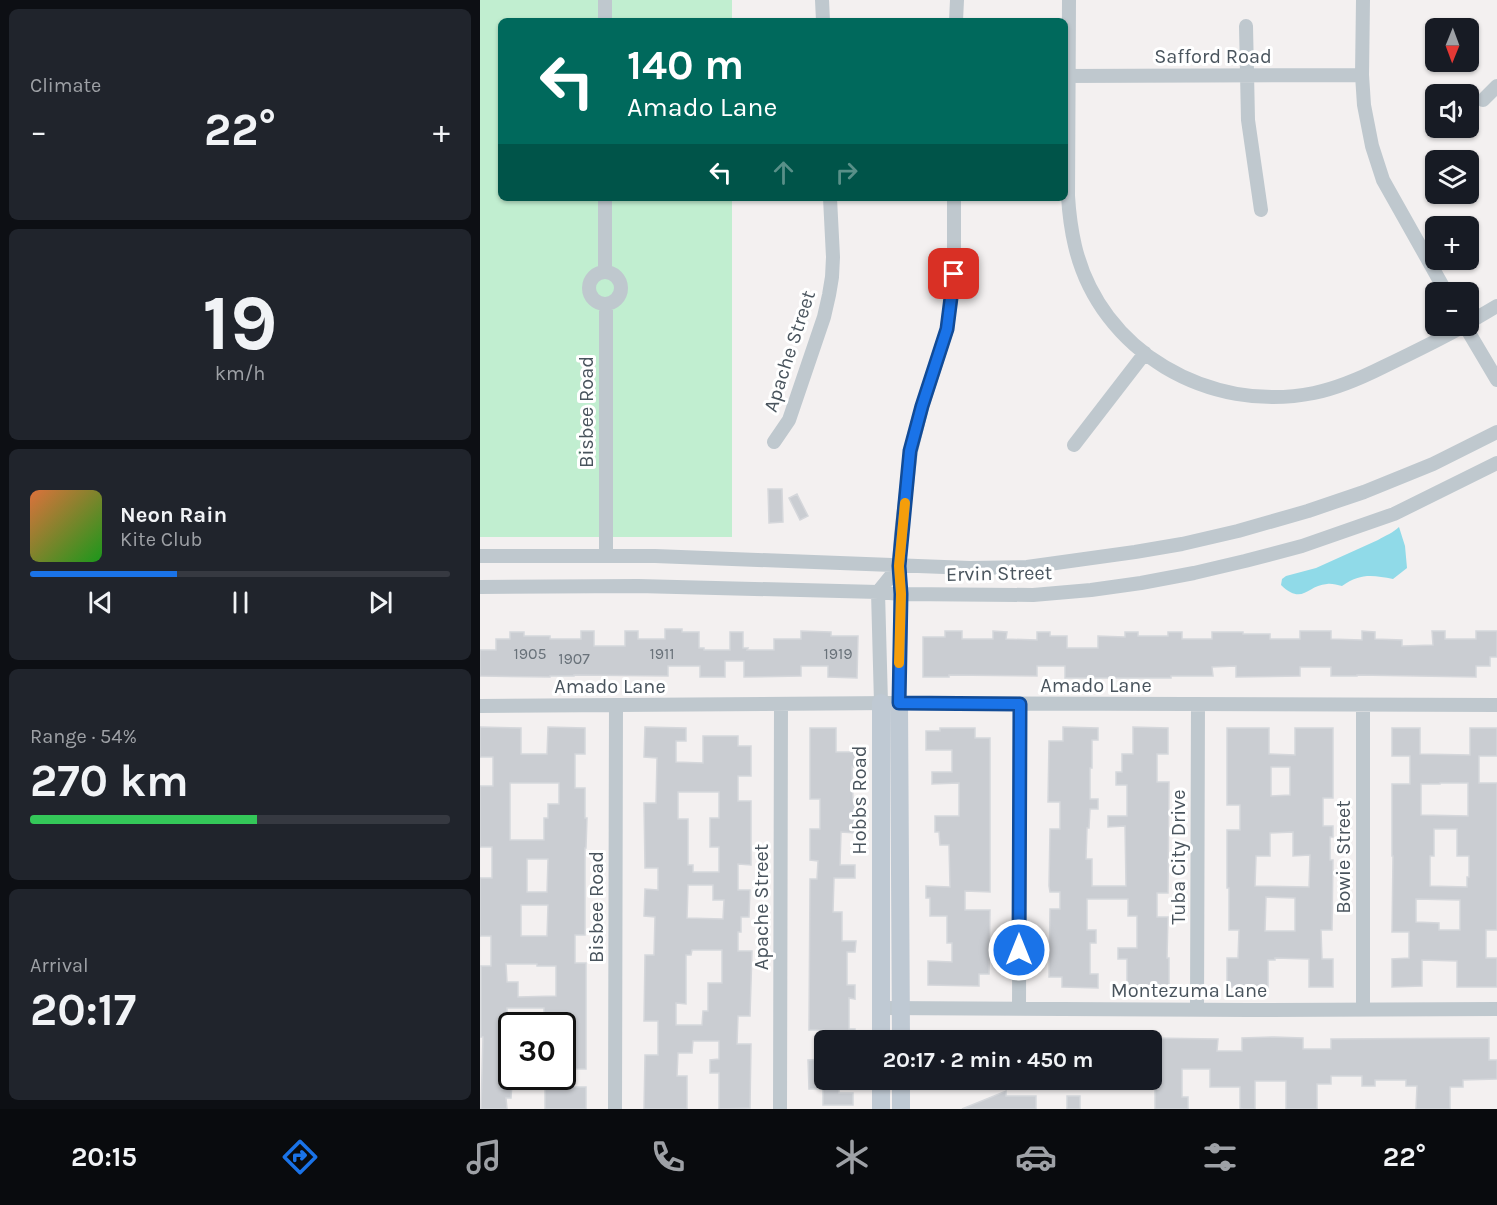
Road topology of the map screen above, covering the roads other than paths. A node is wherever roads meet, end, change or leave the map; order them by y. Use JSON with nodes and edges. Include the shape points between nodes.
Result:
{"nodes":[{"id":1,"x":605,"y":0,"type":"edge"},
{"id":2,"x":822,"y":0,"type":"edge"},
{"id":3,"x":957,"y":0,"type":"edge"},
{"id":4,"x":1069,"y":0,"type":"edge"},
{"id":5,"x":1363,"y":0,"type":"edge"},
{"id":6,"x":605,"y":18,"type":"edge"},
{"id":7,"x":822,"y":18,"type":"edge"},
{"id":8,"x":956,"y":18,"type":"edge"},
{"id":9,"x":1246,"y":26,"type":"dead end"},
{"id":10,"x":1068,"y":38,"type":"edge"},
{"id":11,"x":1246,"y":75,"type":"junction"},
{"id":12,"x":1362,"y":75,"type":"junction"},
{"id":13,"x":1068,"y":76,"type":"edge"},
{"id":14,"x":1497,"y":86,"type":"edge"},
{"id":15,"x":1483,"y":99,"type":"dead end"},
{"id":16,"x":1068,"y":196,"type":"edge"},
{"id":17,"x":605,"y":201,"type":"edge"},
{"id":18,"x":830,"y":201,"type":"edge"},
{"id":19,"x":954,"y":201,"type":"edge"},
{"id":20,"x":1261,"y":210,"type":"dead end"},
{"id":21,"x":606,"y":272,"type":"junction"},
{"id":22,"x":1440,"y":282,"type":"edge"},
{"id":23,"x":606,"y":304,"type":"junction"},
{"id":24,"x":1497,"y":306,"type":"edge"},
{"id":25,"x":1479,"y":317,"type":"edge"},
{"id":26,"x":1446,"y":336,"type":"edge"},
{"id":27,"x":1472,"y":336,"type":"edge"},
{"id":28,"x":1145,"y":353,"type":"junction"},
{"id":29,"x":1497,"y":380,"type":"edge"},
{"id":30,"x":1497,"y":432,"type":"edge"},
{"id":31,"x":774,"y":442,"type":"dead end"},
{"id":32,"x":1074,"y":445,"type":"dead end"},
{"id":33,"x":1497,"y":463,"type":"edge"},
{"id":34,"x":606,"y":555,"type":"junction"},
{"id":35,"x":480,"y":556,"type":"edge"},
{"id":36,"x":899,"y":566,"type":"junction"},
{"id":37,"x":480,"y":587,"type":"edge"},
{"id":38,"x":878,"y":592,"type":"junction"},
{"id":39,"x":901,"y":594,"type":"junction"},
{"id":40,"x":890,"y":703,"type":"junction"},
{"id":41,"x":1020,"y":704,"type":"junction"},
{"id":42,"x":1198,"y":704,"type":"junction"},
{"id":43,"x":616,"y":705,"type":"junction"},
{"id":44,"x":781,"y":705,"type":"junction"},
{"id":45,"x":1363,"y":705,"type":"junction"},
{"id":46,"x":1497,"y":705,"type":"edge"},
{"id":47,"x":480,"y":706,"type":"edge"},
{"id":48,"x":881,"y":1008,"type":"junction"},
{"id":49,"x":901,"y":1008,"type":"junction"},
{"id":50,"x":1019,"y":1009,"type":"junction"},
{"id":51,"x":1497,"y":1009,"type":"edge"},
{"id":52,"x":1197,"y":1010,"type":"junction"},
{"id":53,"x":1362,"y":1010,"type":"junction"},
{"id":54,"x":881,"y":1030,"type":"edge"},
{"id":55,"x":901,"y":1030,"type":"edge"},
{"id":56,"x":881,"y":1090,"type":"edge"},
{"id":57,"x":901,"y":1090,"type":"edge"},
{"id":58,"x":615,"y":1109,"type":"edge"},
{"id":59,"x":780,"y":1109,"type":"edge"},
{"id":60,"x":881,"y":1109,"type":"edge"},
{"id":61,"x":901,"y":1109,"type":"edge"}],
"edges":[{"from":1,"to":6,"type":"street"},
{"from":2,"to":7,"type":"street"},
{"from":3,"to":8,"type":"street"},
{"from":4,"to":10,"type":"street"},
{"from":5,"to":12,"type":"street"},
{"from":9,"to":11,"type":"street"},
{"from":11,"to":12,"type":"street","name":"Safford Road"},
{"from":11,"to":13,"type":"street","name":"Safford Road"},
{"from":11,"to":20,"type":"street"},
{"from":12,"to":22,"type":"street","via":[[1372,146],[1383,180]]},
{"from":14,"to":15,"type":"street"},
{"from":16,"to":28,"type":"street","via":[[1070,223],[1084,273],[1116,326]]},
{"from":17,"to":21,"type":"street"},
{"from":18,"to":31,"type":"street","name":"Apache Street","via":[[832,277],[824,317],[789,420]]},
{"from":19,"to":36,"type":"street","name":"Hobbs Road","via":[[954,274],[947,329],[910,451]]},
{"from":21,"to":23,"type":"street","via":[[616,276],[621,290],[616,299]]},
{"from":21,"to":23,"type":"street","via":[[593,278],[590,288],[597,301]]},
{"from":23,"to":34,"type":"street","name":"Bisbee Road"},
{"from":24,"to":25,"type":"street"},
{"from":26,"to":28,"type":"street","via":[[1352,382],[1314,393],[1277,397],[1215,390],[1166,369]]},
{"from":27,"to":29,"type":"street"},
{"from":28,"to":32,"type":"street"},
{"from":30,"to":36,"type":"street","name":"Ervin Street","via":[[1364,492],[1182,544],[1027,567]]},
{"from":33,"to":39,"type":"street","name":"Ervin Street","via":[[1394,514],[1245,561],[1091,590],[1033,595]]},
{"from":34,"to":35,"type":"street","name":"Ervin Street"},
{"from":34,"to":36,"type":"street","name":"Ervin Street"},
{"from":36,"to":38,"type":"street"},
{"from":36,"to":39,"type":"street","name":"Hobbs Road"},
{"from":37,"to":38,"type":"street","name":"Ervin Street","via":[[649,586]]},
{"from":38,"to":39,"type":"street","name":"Ervin Street"},
{"from":38,"to":40,"type":"street","name":"Hobbs Road"},
{"from":39,"to":40,"type":"street","name":"Hobbs Road"},
{"from":40,"to":41,"type":"street","name":"Amado Lane"},
{"from":40,"to":44,"type":"street","name":"Amado Lane"},
{"from":40,"to":48,"type":"street","name":"Hobbs Road"},
{"from":40,"to":49,"type":"street","name":"Hobbs Road"},
{"from":41,"to":42,"type":"street","name":"Amado Lane"},
{"from":41,"to":50,"type":"street"},
{"from":42,"to":45,"type":"street","name":"Amado Lane"},
{"from":42,"to":52,"type":"street","name":"Tuba City Drive"},
{"from":43,"to":44,"type":"street","name":"Amado Lane"},
{"from":43,"to":47,"type":"street","name":"Amado Lane"},
{"from":43,"to":58,"type":"street","name":"Bisbee Road"},
{"from":44,"to":59,"type":"street","name":"Apache Street"},
{"from":45,"to":46,"type":"street","name":"Amado Lane"},
{"from":45,"to":53,"type":"street","name":"Bowie Street"},
{"from":48,"to":49,"type":"street","name":"Montezuma Lane"},
{"from":48,"to":54,"type":"street","name":"Hobbs Road"},
{"from":49,"to":50,"type":"street","name":"Montezuma Lane"},
{"from":49,"to":55,"type":"street","name":"Hobbs Road"},
{"from":50,"to":52,"type":"street","name":"Montezuma Lane"},
{"from":51,"to":53,"type":"street","name":"Montezuma Lane"},
{"from":52,"to":53,"type":"street","name":"Montezuma Lane"},
{"from":56,"to":60,"type":"street"},
{"from":57,"to":61,"type":"street"}]}
